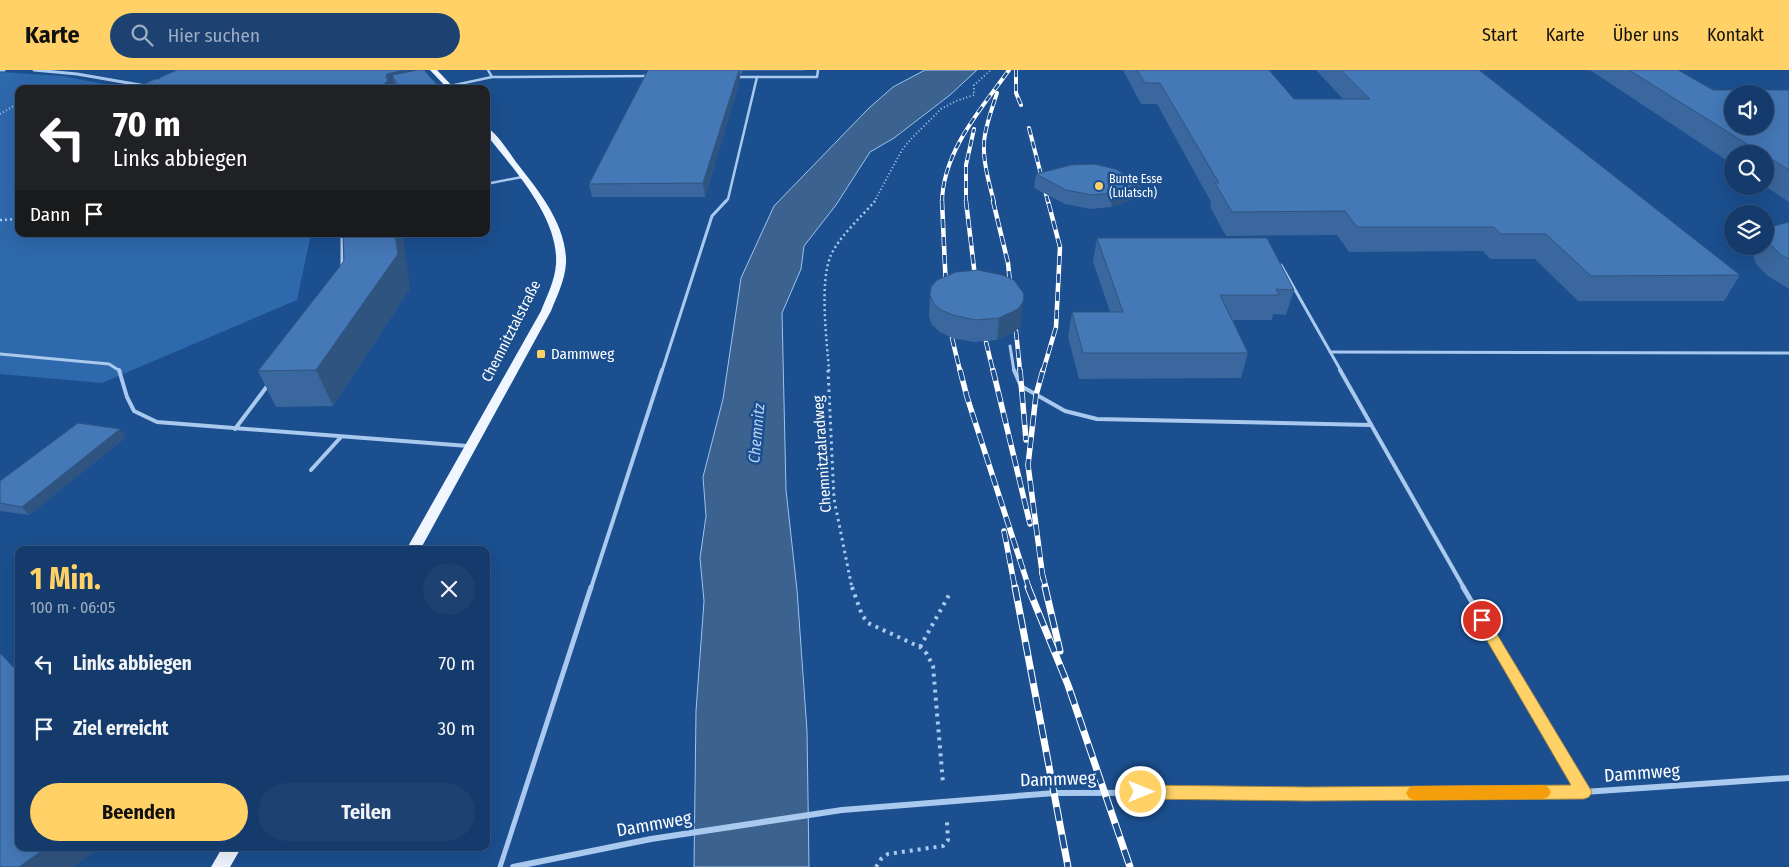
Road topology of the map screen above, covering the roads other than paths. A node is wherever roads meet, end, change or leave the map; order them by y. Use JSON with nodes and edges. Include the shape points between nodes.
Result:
{"nodes":[{"id":1,"x":0,"y":70,"type":"edge"},
{"id":2,"x":4,"y":70,"type":"edge"},
{"id":3,"x":34,"y":70,"type":"edge"},
{"id":4,"x":433,"y":70,"type":"edge"},
{"id":5,"x":488,"y":70,"type":"edge"},
{"id":6,"x":818,"y":70,"type":"edge"},
{"id":7,"x":648,"y":76,"type":"edge"},
{"id":8,"x":737,"y":77,"type":"edge"},
{"id":9,"x":757,"y":77,"type":"junction"},
{"id":10,"x":492,"y":78,"type":"junction"},
{"id":11,"x":139,"y":85,"type":"edge"},
{"id":12,"x":447,"y":85,"type":"edge"},
{"id":13,"x":463,"y":85,"type":"edge"},
{"id":14,"x":490,"y":134,"type":"edge"},
{"id":15,"x":522,"y":177,"type":"junction"},
{"id":16,"x":490,"y":183,"type":"edge"},
{"id":17,"x":342,"y":237,"type":"edge"},
{"id":18,"x":1276,"y":257,"type":"edge"},
{"id":19,"x":342,"y":277,"type":"edge"},
{"id":20,"x":1010,"y":346,"type":"dead end"},
{"id":21,"x":1330,"y":352,"type":"junction"},
{"id":22,"x":1789,"y":353,"type":"edge"},
{"id":23,"x":0,"y":354,"type":"edge"},
{"id":24,"x":270,"y":382,"type":"edge"},
{"id":25,"x":1371,"y":425,"type":"junction"},
{"id":26,"x":235,"y":429,"type":"junction"},
{"id":27,"x":341,"y":437,"type":"junction"},
{"id":28,"x":472,"y":446,"type":"junction"},
{"id":29,"x":311,"y":470,"type":"dead end"},
{"id":30,"x":415,"y":546,"type":"edge"},
{"id":31,"x":1789,"y":778,"type":"edge"},
{"id":32,"x":1584,"y":792,"type":"junction"},
{"id":33,"x":230,"y":851,"type":"edge"},
{"id":34,"x":220,"y":867,"type":"edge"},
{"id":35,"x":500,"y":867,"type":"edge"},
{"id":36,"x":513,"y":867,"type":"edge"}],
"edges":[{"from":1,"to":2,"type":"street"},
{"from":3,"to":11,"type":"street"},
{"from":4,"to":12,"type":"main road"},
{"from":5,"to":10,"type":"lane"},
{"from":6,"to":9,"type":"lane","via":[[818,77]]},
{"from":7,"to":10,"type":"lane"},
{"from":8,"to":9,"type":"lane"},
{"from":9,"to":35,"type":"lane","via":[[728,199],[711,219]]},
{"from":10,"to":13,"type":"lane"},
{"from":14,"to":15,"type":"main road","name":"Chemnitztalstraße"},
{"from":15,"to":16,"type":"lane"},
{"from":15,"to":28,"type":"main road","name":"Chemnitztalstraße","via":[[554,225],[561,262],[546,311]]},
{"from":17,"to":19,"type":"lane"},
{"from":18,"to":21,"type":"lane"},
{"from":20,"to":25,"type":"lane","via":[[1011,362],[1021,386],[1065,411],[1097,419]]},
{"from":21,"to":22,"type":"lane"},
{"from":21,"to":25,"type":"lane"},
{"from":23,"to":26,"type":"lane","via":[[109,364],[120,370],[134,411],[157,422]]},
{"from":24,"to":26,"type":"lane"},
{"from":25,"to":32,"type":"lane"},
{"from":26,"to":27,"type":"lane"},
{"from":27,"to":28,"type":"lane"},
{"from":27,"to":29,"type":"lane"},
{"from":28,"to":30,"type":"main road","name":"Chemnitztalstraße"},
{"from":31,"to":32,"type":"street","name":"Dammweg"},
{"from":32,"to":36,"type":"street","name":"Dammweg","via":[[1055,793],[842,810],[651,838]]},
{"from":33,"to":34,"type":"main road"}]}
